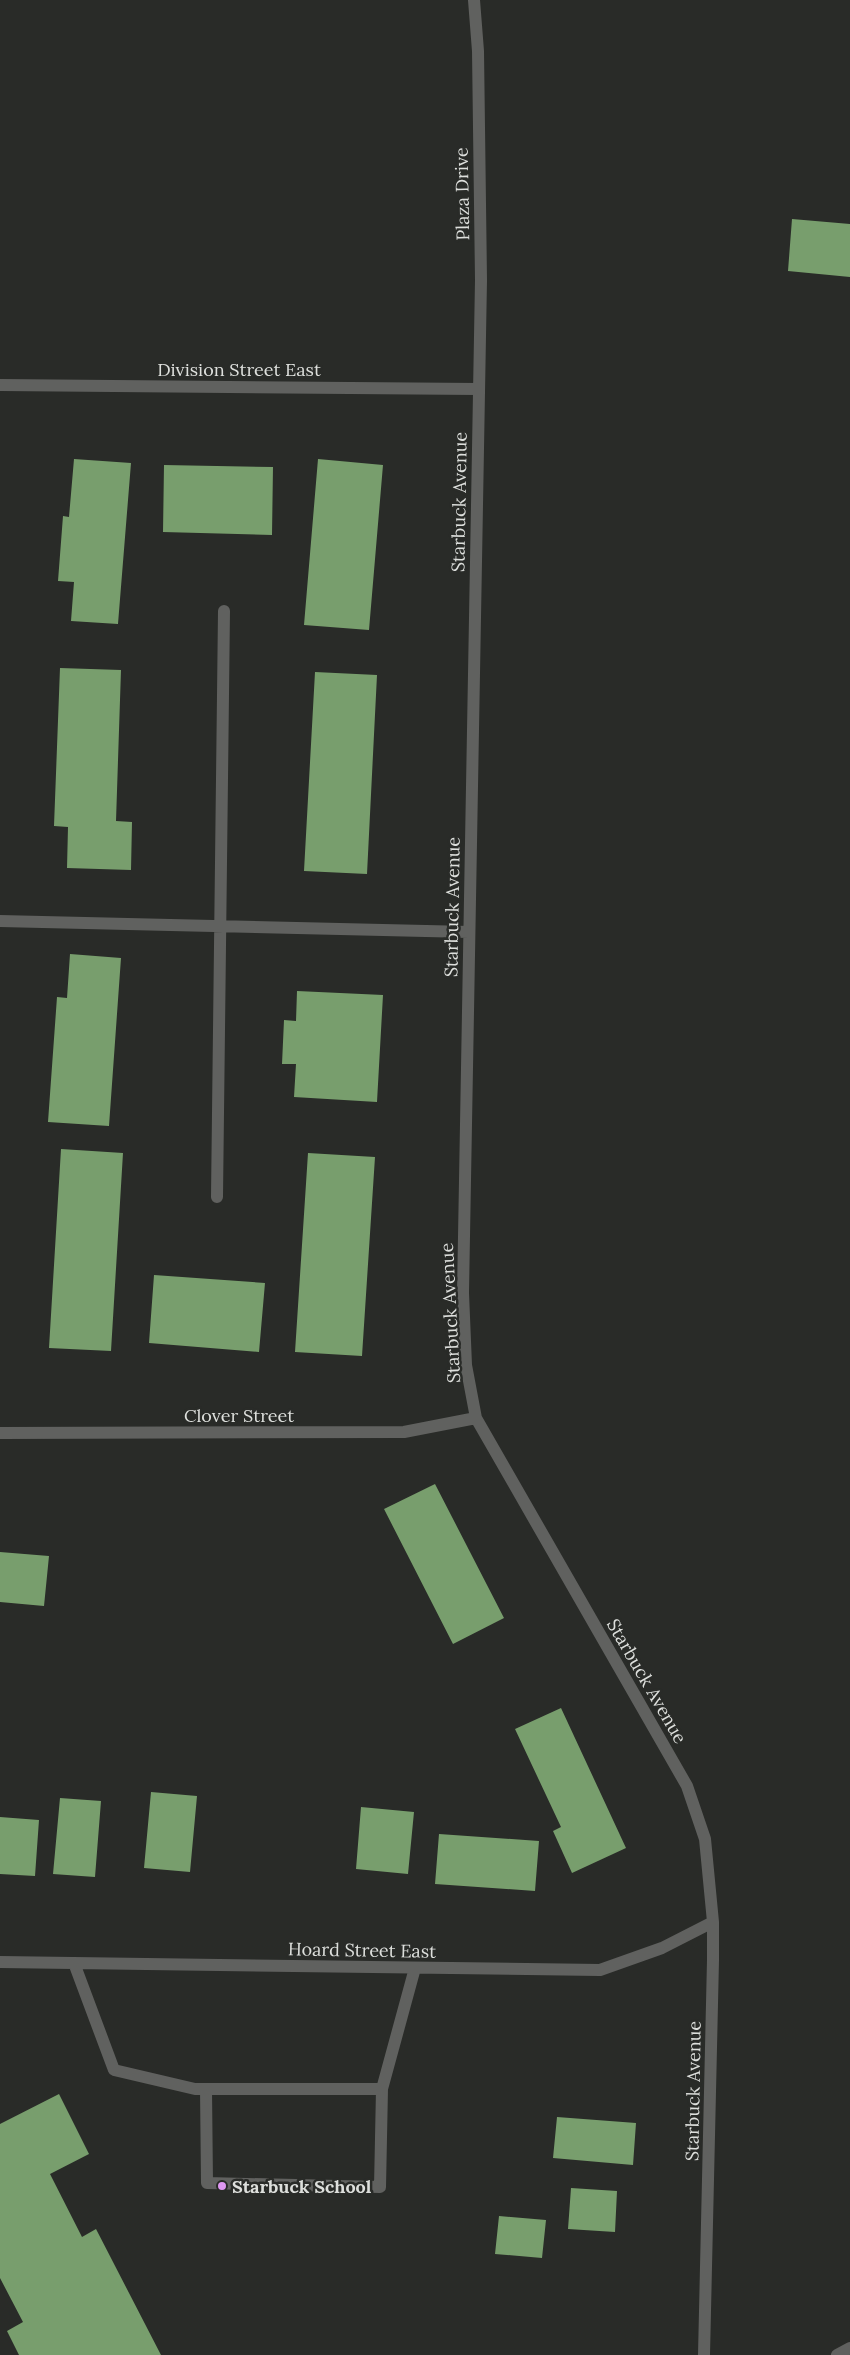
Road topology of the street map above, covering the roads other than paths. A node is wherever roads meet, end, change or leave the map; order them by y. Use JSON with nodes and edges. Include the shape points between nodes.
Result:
{"nodes":[{"id":1,"x":474,"y":0,"type":"edge"},
{"id":2,"x":0,"y":385,"type":"edge"},
{"id":3,"x":478,"y":389,"type":"junction"},
{"id":4,"x":224,"y":611,"type":"dead end"},
{"id":5,"x":0,"y":921,"type":"edge"},
{"id":6,"x":220,"y":926,"type":"junction"},
{"id":7,"x":469,"y":932,"type":"junction"},
{"id":8,"x":217,"y":1197,"type":"dead end"},
{"id":9,"x":476,"y":1418,"type":"junction"},
{"id":10,"x":0,"y":1433,"type":"edge"},
{"id":11,"x":713,"y":1922,"type":"junction"},
{"id":12,"x":0,"y":1962,"type":"edge"},
{"id":13,"x":74,"y":1963,"type":"junction"},
{"id":14,"x":415,"y":1968,"type":"junction"},
{"id":15,"x":206,"y":2089,"type":"junction"},
{"id":16,"x":382,"y":2089,"type":"junction"},
{"id":17,"x":850,"y":2348,"type":"edge"},
{"id":18,"x":704,"y":2355,"type":"edge"},
{"id":19,"x":837,"y":2355,"type":"edge"}],
"edges":[{"from":1,"to":3,"type":"street","name":"Plaza Drive","via":[[478,51],[481,280]]},
{"from":2,"to":3,"type":"street","name":"Division Street East"},
{"from":3,"to":7,"type":"street","name":"Starbuck Avenue"},
{"from":4,"to":6,"type":"street"},
{"from":5,"to":6,"type":"street"},
{"from":6,"to":7,"type":"street"},
{"from":6,"to":8,"type":"street"},
{"from":7,"to":9,"type":"street","name":"Starbuck Avenue","via":[[463,1293],[466,1365]]},
{"from":9,"to":10,"type":"street","name":"Clover Street","via":[[404,1432]]},
{"from":9,"to":11,"type":"street","name":"Starbuck Avenue","via":[[687,1786],[705,1840]]},
{"from":11,"to":14,"type":"street","name":"Hoard Street East","via":[[662,1948],[600,1970]]},
{"from":11,"to":18,"type":"street","name":"Starbuck Avenue"},
{"from":12,"to":13,"type":"street","name":"Hoard Street East"},
{"from":13,"to":14,"type":"street","name":"Hoard Street East"},
{"from":13,"to":15,"type":"street","via":[[114,2070]]},
{"from":14,"to":16,"type":"street"},
{"from":15,"to":16,"type":"street"},
{"from":15,"to":16,"type":"street","via":[[207,2183],[380,2186]]},
{"from":17,"to":19,"type":"street"}]}
